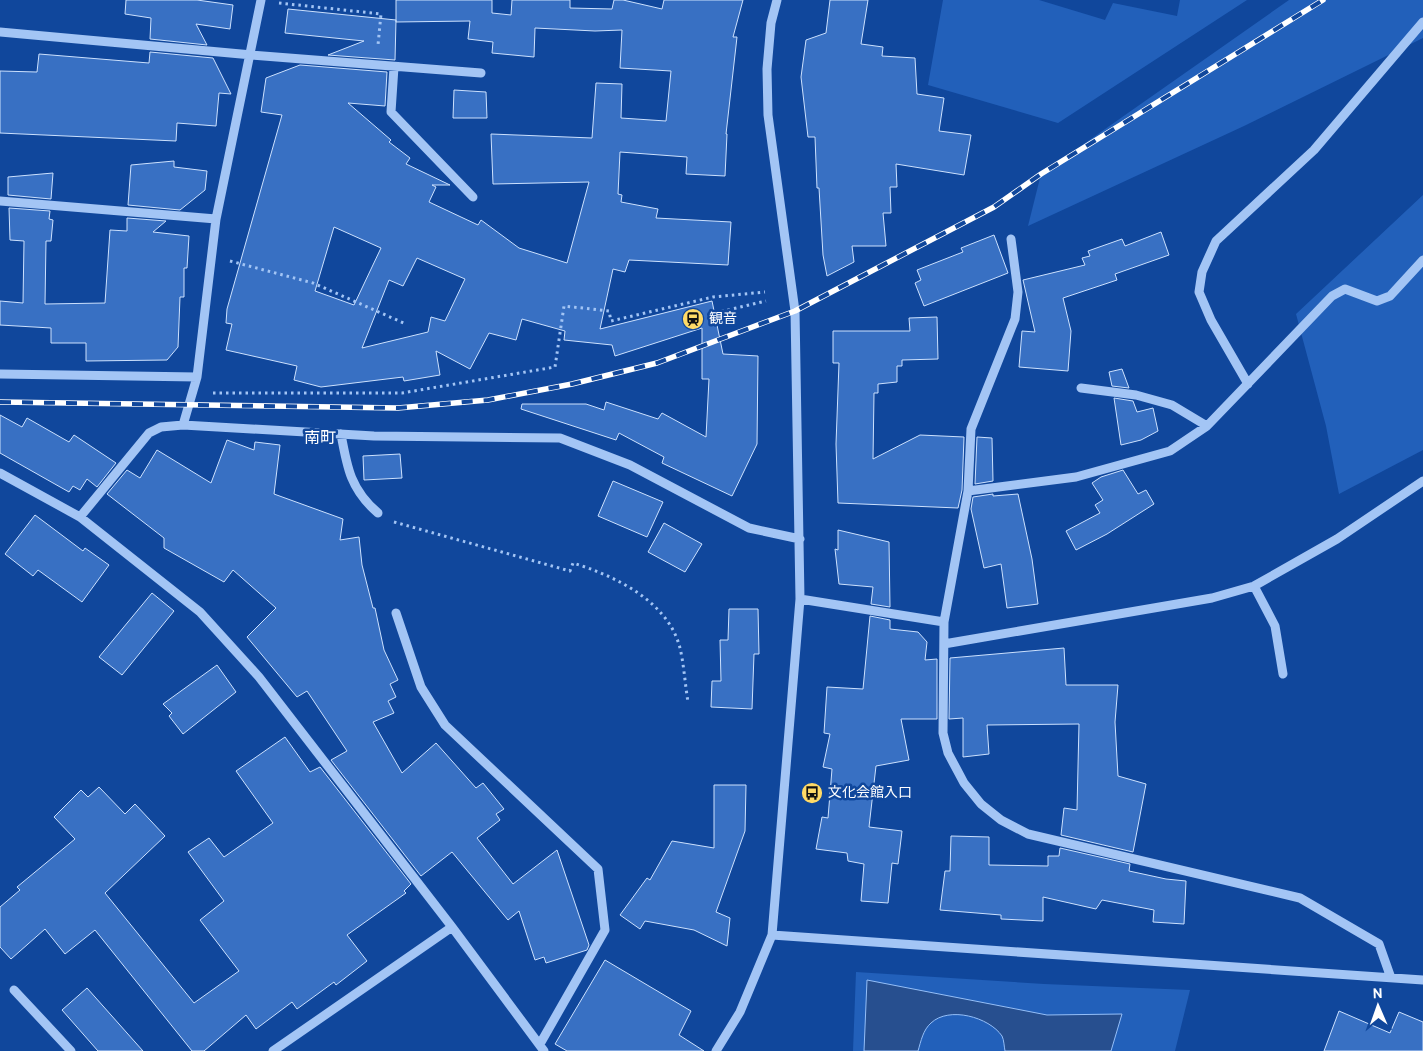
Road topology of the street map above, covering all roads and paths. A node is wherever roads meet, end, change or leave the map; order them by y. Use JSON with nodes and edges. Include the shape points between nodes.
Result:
{"nodes":[{"id":1,"x":261,"y":0,"type":"edge"},
{"id":2,"x":777,"y":0,"type":"edge"},
{"id":3,"x":1423,"y":22,"type":"edge"},
{"id":4,"x":0,"y":32,"type":"edge"},
{"id":5,"x":252,"y":55,"type":"junction"},
{"id":6,"x":376,"y":66,"type":"junction"},
{"id":7,"x":394,"y":67,"type":"junction"},
{"id":8,"x":481,"y":73,"type":"dead end"},
{"id":9,"x":473,"y":198,"type":"dead end"},
{"id":10,"x":0,"y":201,"type":"edge"},
{"id":11,"x":216,"y":219,"type":"junction"},
{"id":12,"x":1011,"y":239,"type":"dead end"},
{"id":13,"x":212,"y":256,"type":"junction"},
{"id":14,"x":1423,"y":260,"type":"edge"},
{"id":15,"x":765,"y":292,"type":"dead end"},
{"id":16,"x":766,"y":302,"type":"dead end"},
{"id":17,"x":715,"y":313,"type":"dead end"},
{"id":18,"x":406,"y":324,"type":"dead end"},
{"id":19,"x":0,"y":374,"type":"edge"},
{"id":20,"x":197,"y":377,"type":"junction"},
{"id":21,"x":1248,"y":384,"type":"junction"},
{"id":22,"x":1081,"y":388,"type":"dead end"},
{"id":23,"x":193,"y":390,"type":"junction"},
{"id":24,"x":183,"y":425,"type":"junction"},
{"id":25,"x":1207,"y":426,"type":"junction"},
{"id":26,"x":341,"y":434,"type":"junction"},
{"id":27,"x":0,"y":473,"type":"edge"},
{"id":28,"x":1423,"y":481,"type":"edge"},
{"id":29,"x":968,"y":491,"type":"junction"},
{"id":30,"x":378,"y":513,"type":"joint"},
{"id":31,"x":80,"y":517,"type":"junction"},
{"id":32,"x":800,"y":539,"type":"junction"},
{"id":33,"x":1254,"y":586,"type":"junction"},
{"id":34,"x":800,"y":599,"type":"junction"},
{"id":35,"x":396,"y":613,"type":"dead end"},
{"id":36,"x":944,"y":622,"type":"junction"},
{"id":37,"x":944,"y":644,"type":"junction"},
{"id":38,"x":1283,"y":674,"type":"dead end"},
{"id":39,"x":688,"y":702,"type":"dead end"},
{"id":40,"x":452,"y":927,"type":"junction"},
{"id":41,"x":772,"y":935,"type":"junction"},
{"id":42,"x":1391,"y":978,"type":"junction"},
{"id":43,"x":1423,"y":980,"type":"edge"},
{"id":44,"x":14,"y":990,"type":"dead end"},
{"id":45,"x":542,"y":1048,"type":"edge"},
{"id":46,"x":71,"y":1051,"type":"edge"},
{"id":47,"x":274,"y":1051,"type":"edge"},
{"id":48,"x":716,"y":1051,"type":"edge"}],
"edges":[{"from":1,"to":5,"type":"street"},
{"from":1,"to":6,"type":"path","via":[[381,14]]},
{"from":2,"to":32,"type":"street","via":[[771,23],[767,69],[768,115],[795,310]]},
{"from":3,"to":21,"type":"street","via":[[1314,150],[1216,241],[1202,272],[1199,292],[1210,320]]},
{"from":4,"to":5,"type":"street"},
{"from":5,"to":6,"type":"street"},
{"from":5,"to":11,"type":"street"},
{"from":6,"to":7,"type":"street"},
{"from":7,"to":8,"type":"street"},
{"from":7,"to":9,"type":"street","via":[[391,112]]},
{"from":10,"to":11,"type":"street"},
{"from":11,"to":13,"type":"street"},
{"from":12,"to":29,"type":"street","via":[[1018,292],[1015,319],[971,429]]},
{"from":13,"to":18,"type":"path","via":[[313,283]]},
{"from":13,"to":20,"type":"street"},
{"from":14,"to":21,"type":"street","via":[[1390,296],[1377,301],[1345,289],[1332,296]]},
{"from":15,"to":23,"type":"path","via":[[713,297],[611,321],[610,311],[564,306],[555,367],[493,378],[402,393],[222,394]]},
{"from":16,"to":17,"type":"path"},
{"from":19,"to":20,"type":"street"},
{"from":20,"to":23,"type":"street"},
{"from":21,"to":25,"type":"street"},
{"from":22,"to":25,"type":"street","via":[[1136,395],[1172,405]]},
{"from":23,"to":24,"type":"street"},
{"from":24,"to":26,"type":"street"},
{"from":24,"to":31,"type":"street","via":[[161,427],[149,433]]},
{"from":25,"to":29,"type":"street","via":[[1170,451],[1105,471]]},
{"from":26,"to":30,"type":"street","via":[[353,483],[363,500]]},
{"from":26,"to":32,"type":"street","via":[[560,438],[630,465],[748,528]]},
{"from":27,"to":31,"type":"street"},
{"from":28,"to":33,"type":"street","via":[[1337,539]]},
{"from":29,"to":36,"type":"street"},
{"from":30,"to":39,"type":"path","via":[[398,525],[570,571],[573,563],[612,578],[644,598],[666,621],[680,647]]},
{"from":31,"to":40,"type":"street","via":[[207,619],[260,677]]},
{"from":32,"to":34,"type":"street"},
{"from":33,"to":37,"type":"street","via":[[1212,598]]},
{"from":33,"to":38,"type":"street","via":[[1275,626]]},
{"from":34,"to":36,"type":"street"},
{"from":34,"to":41,"type":"street"},
{"from":35,"to":45,"type":"street","via":[[421,687],[445,726],[598,869],[605,930]]},
{"from":36,"to":37,"type":"street"},
{"from":37,"to":42,"type":"street","via":[[943,733],[948,752],[964,783],[981,804],[1001,820],[1028,834],[1300,898],[1379,944]]},
{"from":40,"to":45,"type":"street"},
{"from":40,"to":47,"type":"street"},
{"from":41,"to":42,"type":"street"},
{"from":41,"to":48,"type":"street","via":[[740,1012]]},
{"from":42,"to":43,"type":"street"},
{"from":44,"to":46,"type":"street"}]}
